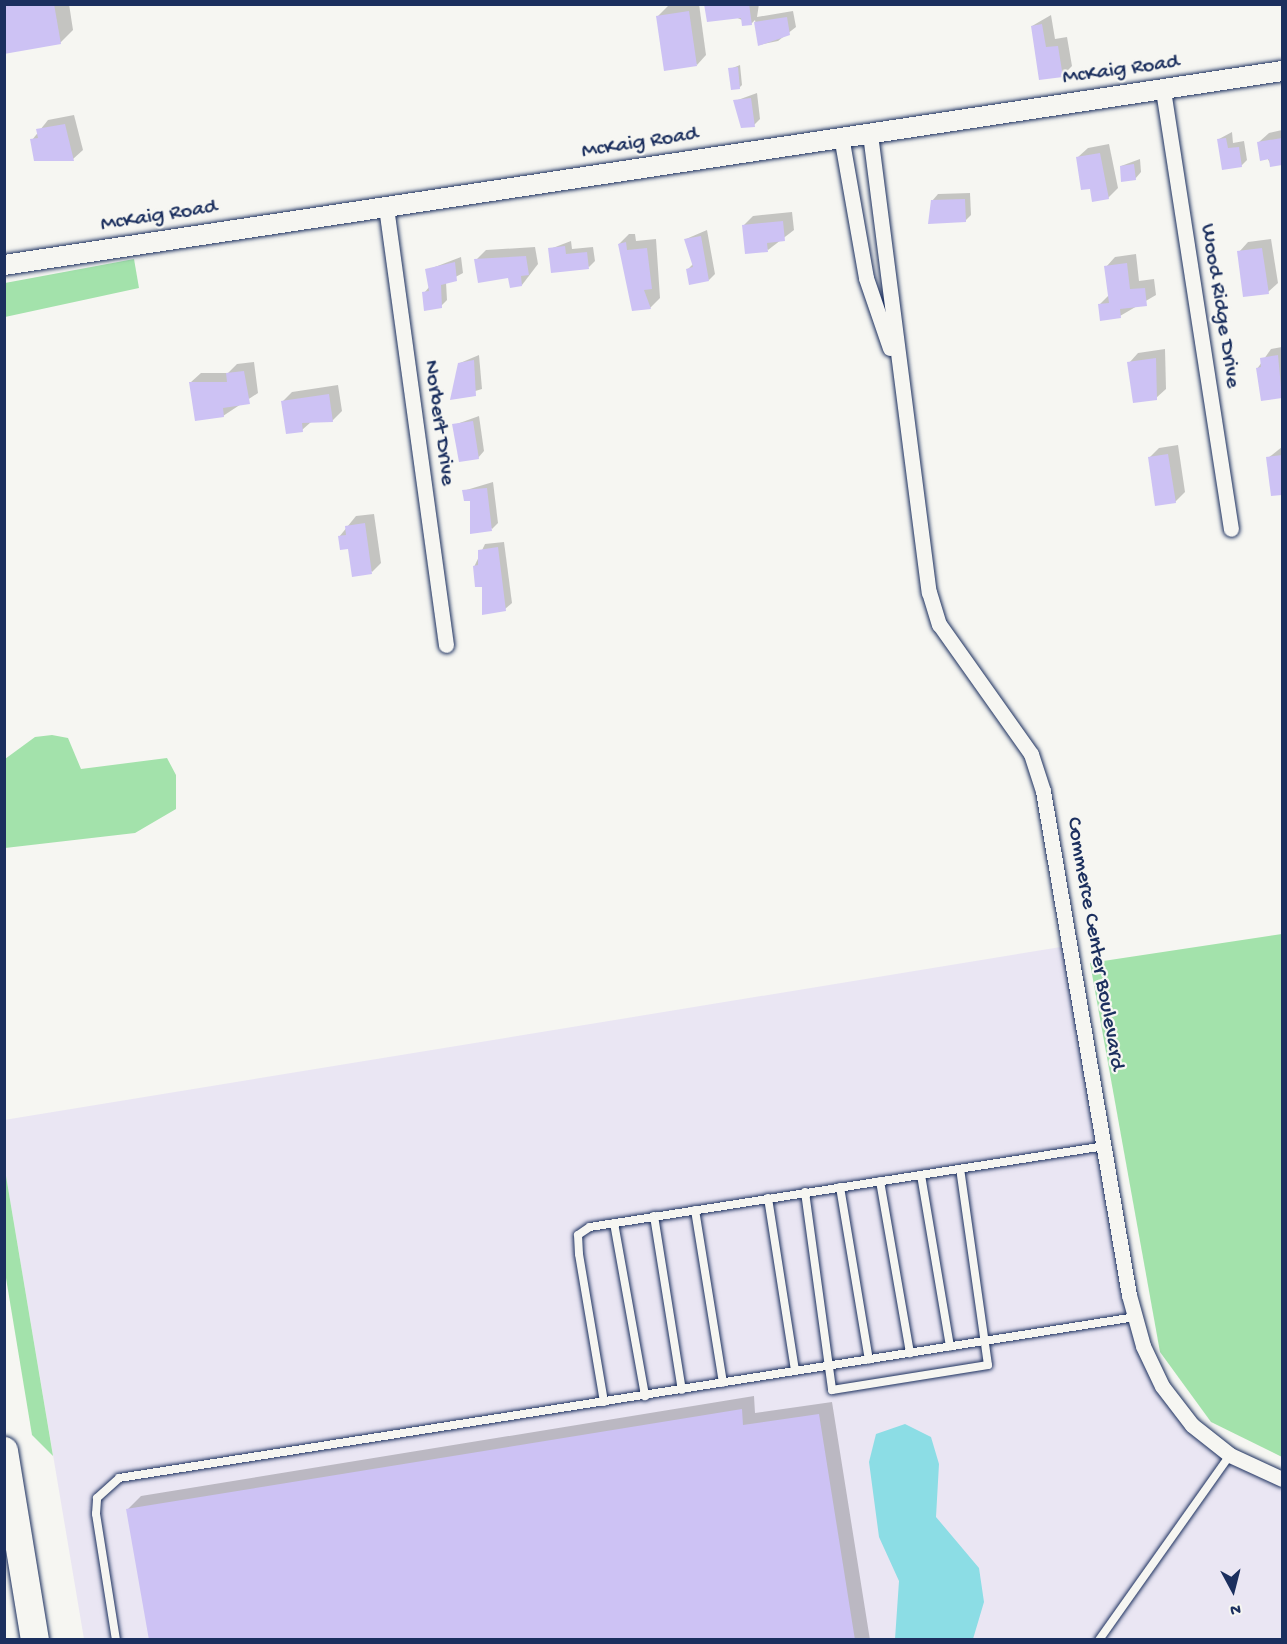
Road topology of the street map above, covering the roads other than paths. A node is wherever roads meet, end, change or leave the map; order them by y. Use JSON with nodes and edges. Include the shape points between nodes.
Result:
{"nodes":[{"id":1,"x":1282,"y":71,"type":"edge"},
{"id":2,"x":1163,"y":90,"type":"junction"},
{"id":3,"x":870,"y":134,"type":"junction"},
{"id":4,"x":841,"y":136,"type":"junction"},
{"id":5,"x":386,"y":207,"type":"junction"},
{"id":6,"x":4,"y":265,"type":"edge"},
{"id":7,"x":901,"y":379,"type":"junction"},
{"id":8,"x":1231,"y":528,"type":"dead end"},
{"id":9,"x":446,"y":645,"type":"dead end"},
{"id":10,"x":1105,"y":1146,"type":"junction"},
{"id":11,"x":960,"y":1169,"type":"junction"},
{"id":12,"x":921,"y":1175,"type":"junction"},
{"id":13,"x":880,"y":1181,"type":"junction"},
{"id":14,"x":840,"y":1187,"type":"junction"},
{"id":15,"x":805,"y":1192,"type":"junction"},
{"id":16,"x":768,"y":1198,"type":"junction"},
{"id":17,"x":695,"y":1210,"type":"junction"},
{"id":18,"x":654,"y":1216,"type":"junction"},
{"id":19,"x":614,"y":1223,"type":"junction"},
{"id":20,"x":1135,"y":1317,"type":"junction"},
{"id":21,"x":984,"y":1341,"type":"junction"},
{"id":22,"x":950,"y":1347,"type":"junction"},
{"id":23,"x":910,"y":1353,"type":"junction"},
{"id":24,"x":870,"y":1360,"type":"junction"},
{"id":25,"x":828,"y":1366,"type":"junction"},
{"id":26,"x":795,"y":1371,"type":"junction"},
{"id":27,"x":723,"y":1383,"type":"junction"},
{"id":28,"x":682,"y":1390,"type":"junction"},
{"id":29,"x":645,"y":1396,"type":"junction"},
{"id":30,"x":604,"y":1402,"type":"junction"},
{"id":31,"x":4,"y":1451,"type":"edge"},
{"id":32,"x":1230,"y":1455,"type":"junction"},
{"id":33,"x":1282,"y":1479,"type":"edge"},
{"id":34,"x":35,"y":1640,"type":"edge"},
{"id":35,"x":116,"y":1640,"type":"edge"},
{"id":36,"x":1099,"y":1640,"type":"edge"}],
"edges":[{"from":1,"to":2,"type":"street","name":"McKaig Road"},
{"from":2,"to":3,"type":"street","name":"McKaig Road"},
{"from":2,"to":8,"type":"street","name":"Wood Ridge Drive"},
{"from":3,"to":4,"type":"street","name":"McKaig Road"},
{"from":3,"to":7,"type":"street","name":"Commerce Center Boulevard"},
{"from":4,"to":5,"type":"street","name":"McKaig Road"},
{"from":4,"to":7,"type":"street","name":"Commerce Center Boulevard","via":[[866,278]]},
{"from":5,"to":6,"type":"street","name":"McKaig Road"},
{"from":5,"to":9,"type":"street","name":"Norbert Drive"},
{"from":7,"to":10,"type":"street","name":"Commerce Center Boulevard","via":[[923,558],[939,624],[1031,754],[1043,791]]},
{"from":10,"to":11,"type":"lane"},
{"from":10,"to":20,"type":"street","name":"Commerce Center Boulevard"},
{"from":11,"to":12,"type":"lane"},
{"from":11,"to":21,"type":"lane"},
{"from":12,"to":13,"type":"lane"},
{"from":12,"to":22,"type":"lane"},
{"from":13,"to":14,"type":"lane"},
{"from":13,"to":23,"type":"lane"},
{"from":14,"to":15,"type":"lane"},
{"from":14,"to":24,"type":"lane"},
{"from":15,"to":16,"type":"lane"},
{"from":15,"to":25,"type":"lane"},
{"from":16,"to":17,"type":"lane"},
{"from":16,"to":26,"type":"lane"},
{"from":17,"to":18,"type":"lane"},
{"from":17,"to":27,"type":"lane"},
{"from":18,"to":19,"type":"lane"},
{"from":18,"to":28,"type":"lane"},
{"from":19,"to":29,"type":"lane"},
{"from":19,"to":30,"type":"lane","via":[[578,1235]]},
{"from":20,"to":21,"type":"lane"},
{"from":20,"to":32,"type":"street","name":"Commerce Center Boulevard","via":[[1162,1386],[1192,1425]]},
{"from":21,"to":22,"type":"lane"},
{"from":21,"to":25,"type":"lane","via":[[988,1365],[832,1390]]},
{"from":22,"to":23,"type":"lane"},
{"from":23,"to":24,"type":"lane"},
{"from":24,"to":25,"type":"lane"},
{"from":25,"to":26,"type":"lane"},
{"from":26,"to":27,"type":"lane"},
{"from":27,"to":28,"type":"lane"},
{"from":28,"to":29,"type":"lane"},
{"from":29,"to":30,"type":"lane"},
{"from":30,"to":35,"type":"lane","via":[[119,1479],[97,1498],[96,1514]]},
{"from":31,"to":34,"type":"highway"},
{"from":32,"to":33,"type":"street","name":"Commerce Center Boulevard"},
{"from":32,"to":36,"type":"lane"}]}
